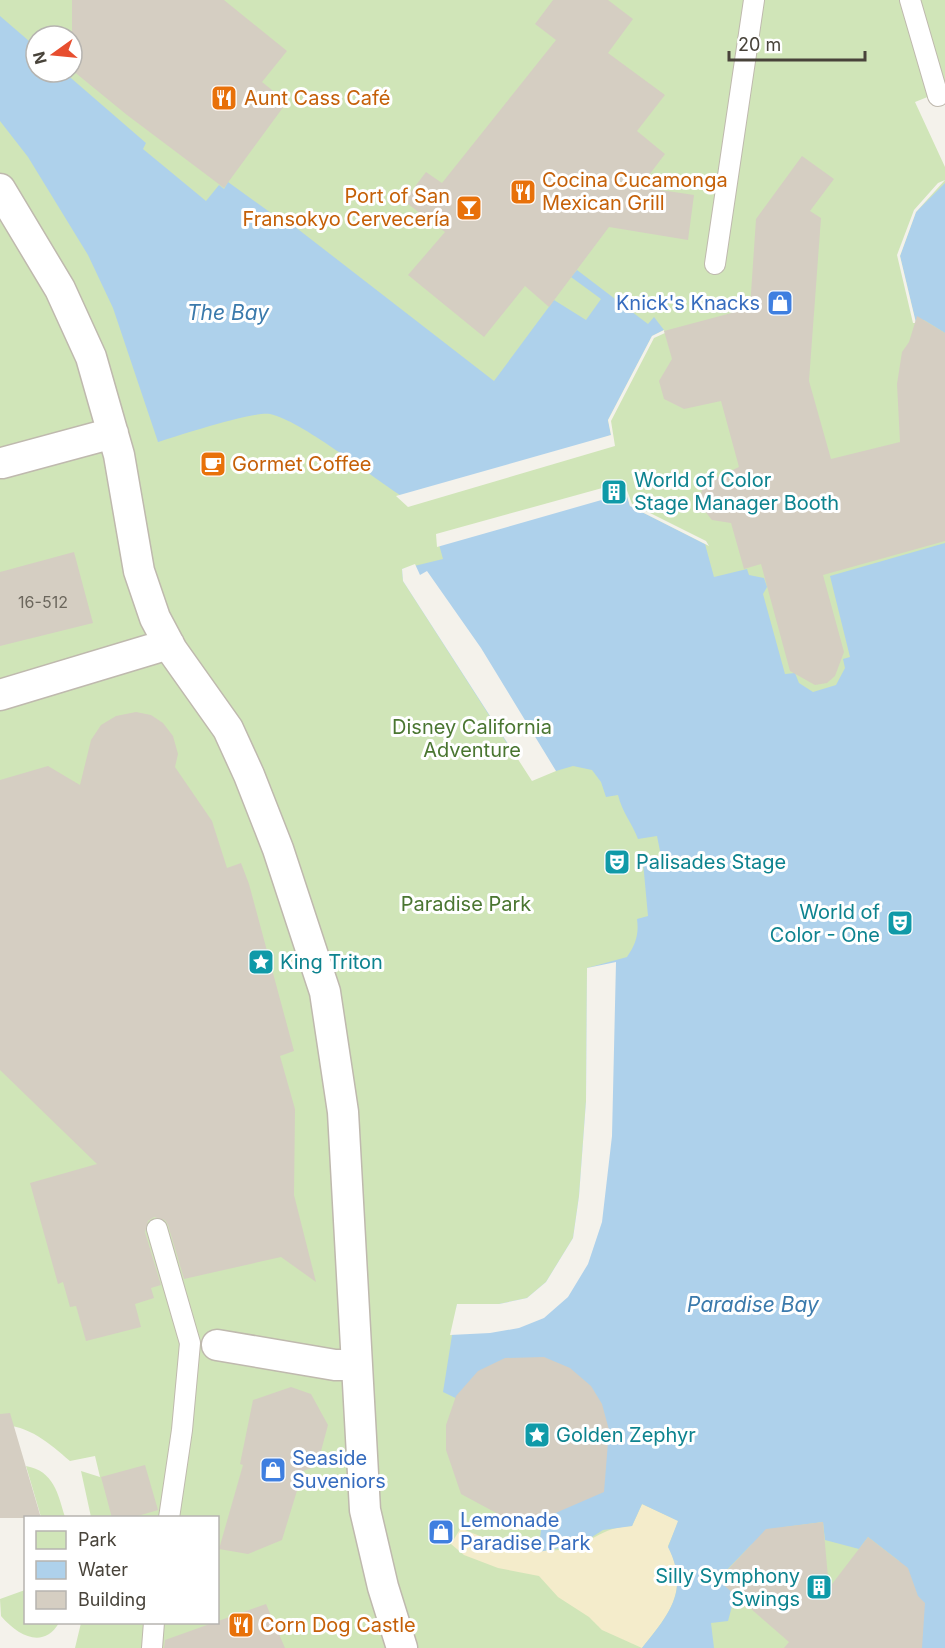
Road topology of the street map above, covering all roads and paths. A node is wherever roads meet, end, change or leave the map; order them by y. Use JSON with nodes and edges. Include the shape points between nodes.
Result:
{"nodes":[{"id":1,"x":754,"y":0,"type":"edge"},
{"id":2,"x":910,"y":0,"type":"edge"},
{"id":3,"x":938,"y":96,"type":"dead end"},
{"id":4,"x":0,"y":189,"type":"edge"},
{"id":5,"x":715,"y":264,"type":"dead end"},
{"id":6,"x":113,"y":433,"type":"junction"},
{"id":7,"x":1,"y":463,"type":"edge"},
{"id":8,"x":169,"y":644,"type":"junction"},
{"id":9,"x":0,"y":695,"type":"edge"},
{"id":10,"x":157,"y":1229,"type":"dead end"},
{"id":11,"x":203,"y":1344,"type":"junction"},
{"id":12,"x":357,"y":1365,"type":"junction"},
{"id":13,"x":169,"y":1516,"type":"edge"},
{"id":14,"x":154,"y":1624,"type":"edge"},
{"id":15,"x":152,"y":1648,"type":"edge"},
{"id":16,"x":402,"y":1648,"type":"edge"}],
"edges":[{"from":1,"to":5,"type":"lane"},
{"from":2,"to":3,"type":"lane"},
{"from":4,"to":6,"type":"street","via":[[60,289],[91,357]]},
{"from":6,"to":7,"type":"street"},
{"from":6,"to":8,"type":"street","via":[[139,571],[155,618]]},
{"from":8,"to":9,"type":"street"},
{"from":8,"to":12,"type":"street","via":[[228,729],[249,775],[325,992],[343,1112]]},
{"from":10,"to":11,"type":"lane"},
{"from":11,"to":12,"type":"street"},
{"from":11,"to":13,"type":"lane","via":[[182,1430]]},
{"from":12,"to":16,"type":"street","via":[[365,1510]]},
{"from":14,"to":15,"type":"lane"}]}
